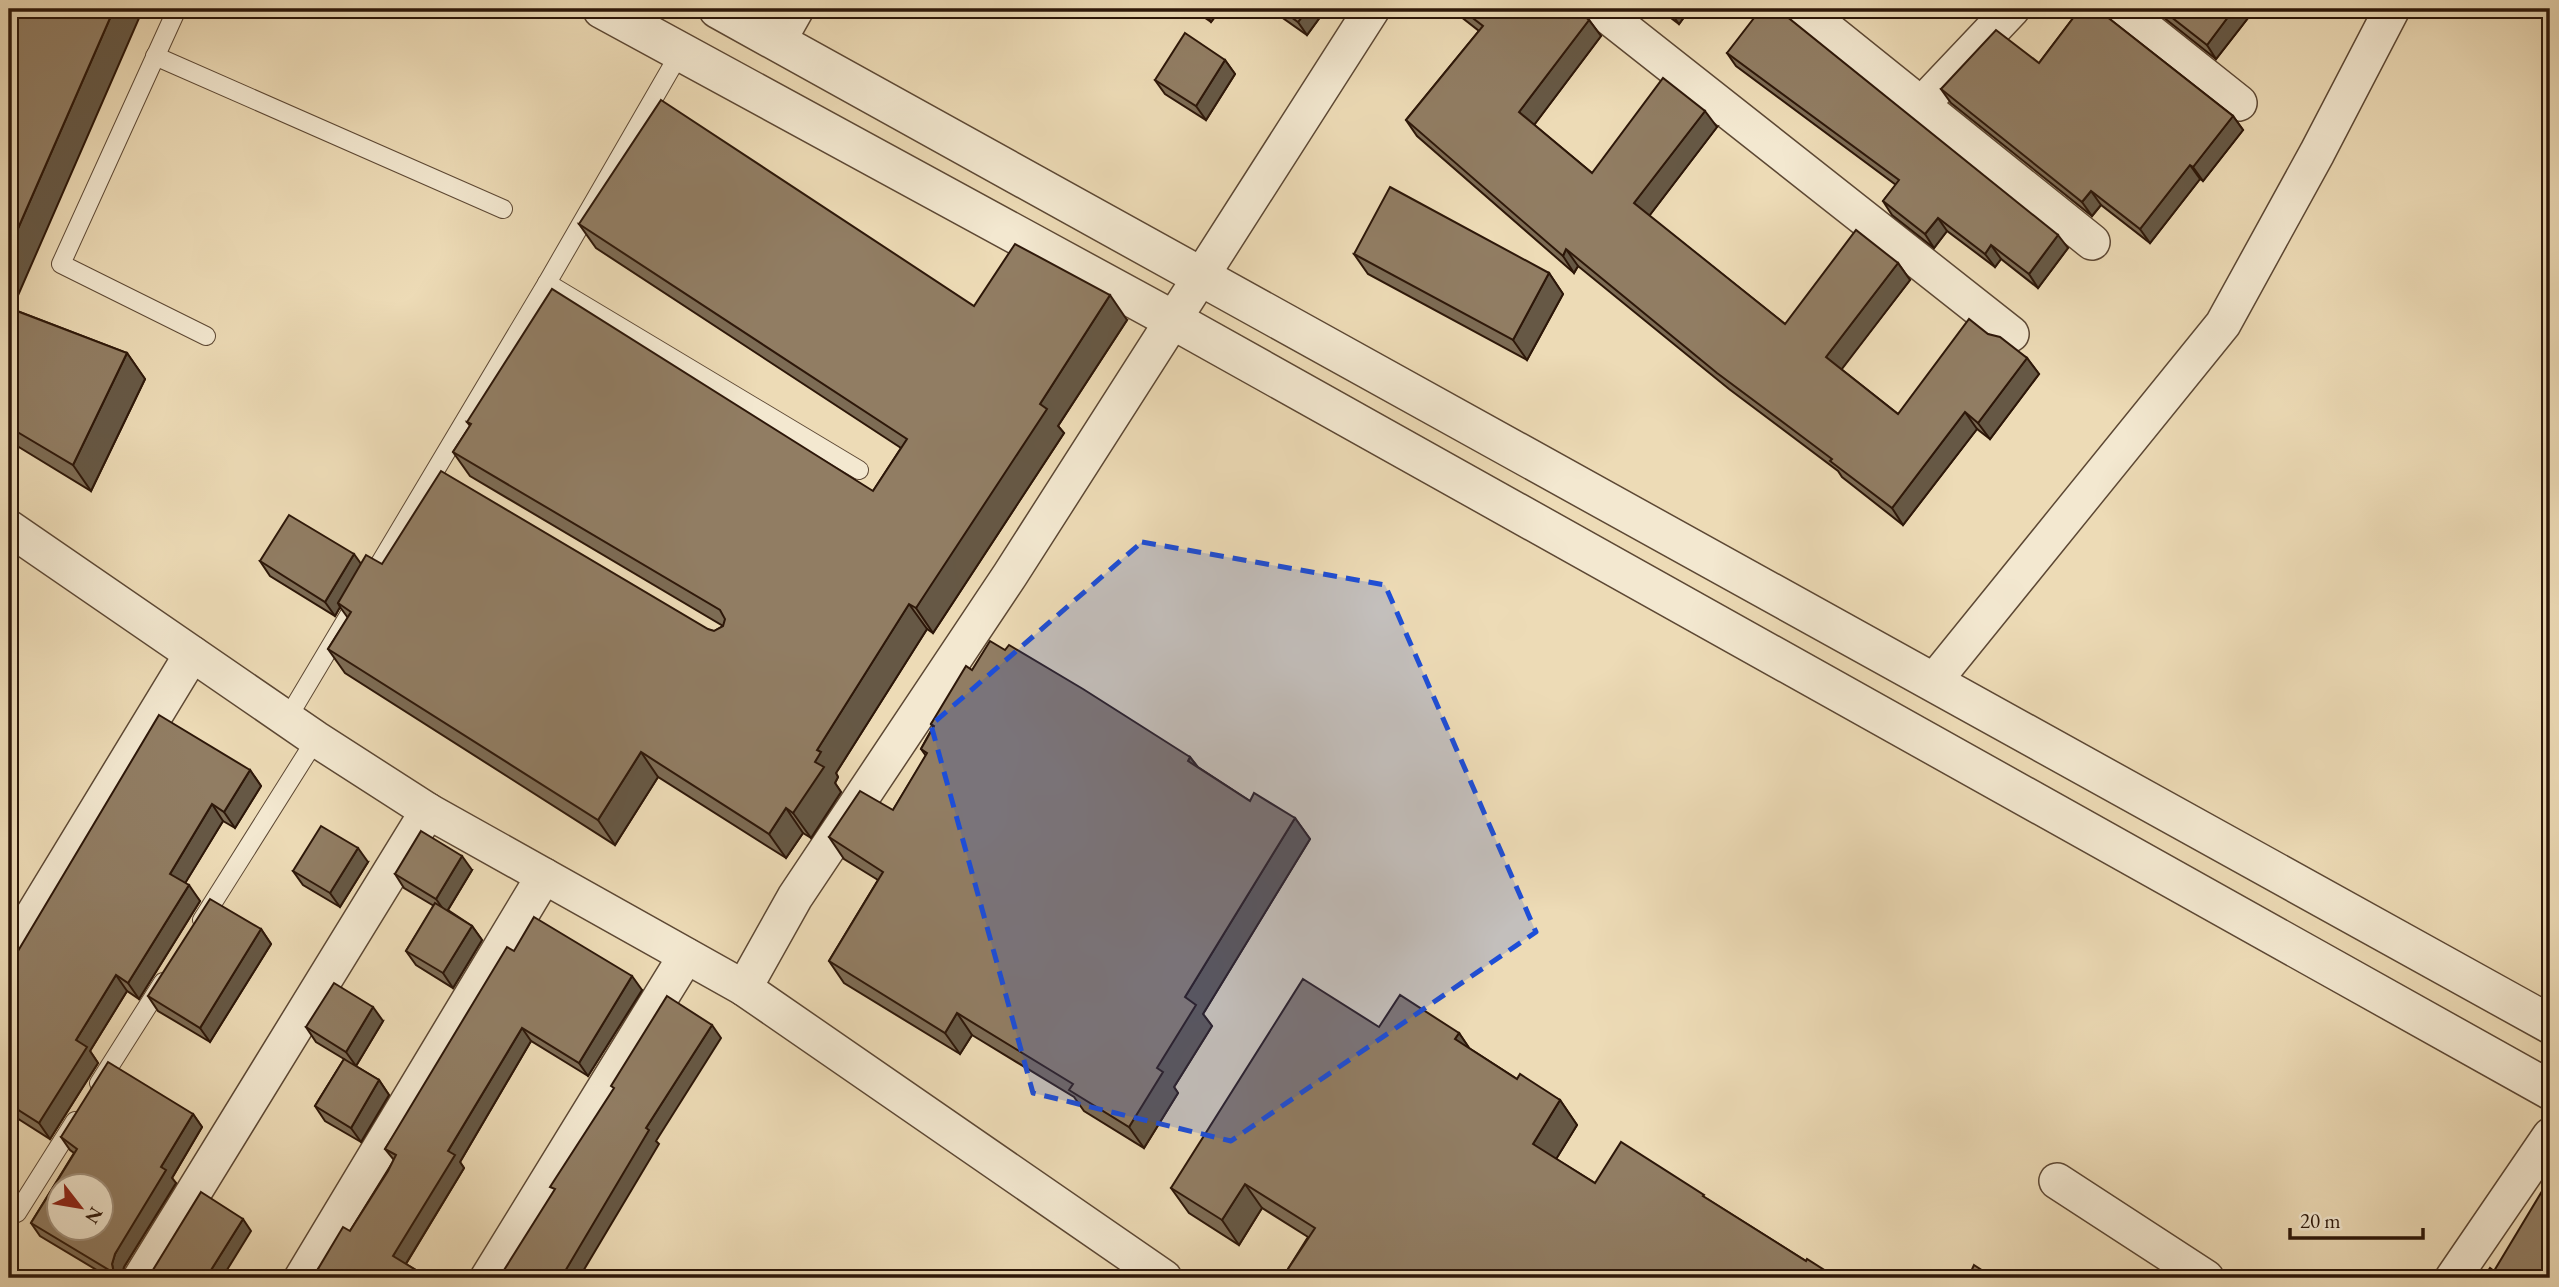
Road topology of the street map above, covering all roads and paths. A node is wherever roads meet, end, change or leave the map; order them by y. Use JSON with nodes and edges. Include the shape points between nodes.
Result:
{"nodes":[{"id":1,"x":177,"y":9,"type":"edge"},
{"id":2,"x":602,"y":9,"type":"edge"},
{"id":3,"x":718,"y":9,"type":"edge"},
{"id":4,"x":1373,"y":9,"type":"edge"},
{"id":5,"x":1599,"y":9,"type":"edge"},
{"id":6,"x":2012,"y":9,"type":"edge"},
{"id":7,"x":2121,"y":9,"type":"edge"},
{"id":8,"x":2392,"y":9,"type":"edge"},
{"id":9,"x":1810,"y":11,"type":"edge"},
{"id":10,"x":787,"y":25,"type":"edge"},
{"id":11,"x":681,"y":51,"type":"junction"},
{"id":12,"x":155,"y":56,"type":"junction"},
{"id":13,"x":2239,"y":103,"type":"dead end"},
{"id":14,"x":1921,"y":105,"type":"junction"},
{"id":15,"x":503,"y":209,"type":"dead end"},
{"id":16,"x":2092,"y":242,"type":"dead end"},
{"id":17,"x":1201,"y":276,"type":"junction"},
{"id":18,"x":547,"y":283,"type":"junction"},
{"id":19,"x":1173,"y":320,"type":"junction"},
{"id":20,"x":2011,"y":334,"type":"dead end"},
{"id":21,"x":206,"y":336,"type":"dead end"},
{"id":22,"x":859,"y":470,"type":"dead end"},
{"id":23,"x":9,"y":528,"type":"edge"},
{"id":24,"x":192,"y":654,"type":"junction"},
{"id":25,"x":1934,"y":681,"type":"junction"},
{"id":26,"x":286,"y":719,"type":"junction"},
{"id":27,"x":316,"y":739,"type":"junction"},
{"id":28,"x":428,"y":811,"type":"junction"},
{"id":29,"x":544,"y":876,"type":"junction"},
{"id":30,"x":192,"y":935,"type":"edge"},
{"id":31,"x":9,"y":955,"type":"edge"},
{"id":32,"x":686,"y":956,"type":"junction"},
{"id":33,"x":170,"y":970,"type":"edge"},
{"id":34,"x":744,"y":988,"type":"junction"},
{"id":35,"x":2550,"y":1024,"type":"edge"},
{"id":36,"x":2550,"y":1090,"type":"edge"},
{"id":37,"x":2550,"y":1136,"type":"edge"},
{"id":38,"x":2057,"y":1181,"type":"dead end"},
{"id":39,"x":17,"y":1213,"type":"dead end"},
{"id":40,"x":141,"y":1278,"type":"edge"},
{"id":41,"x":302,"y":1278,"type":"edge"},
{"id":42,"x":488,"y":1278,"type":"edge"},
{"id":43,"x":1164,"y":1278,"type":"edge"},
{"id":44,"x":2206,"y":1278,"type":"edge"},
{"id":45,"x":2453,"y":1278,"type":"edge"}],
"edges":[{"from":1,"to":12,"type":"lane"},
{"from":2,"to":11,"type":"street"},
{"from":3,"to":10,"type":"street"},
{"from":4,"to":17,"type":"street"},
{"from":5,"to":20,"type":"street"},
{"from":6,"to":14,"type":"street"},
{"from":7,"to":13,"type":"street"},
{"from":8,"to":25,"type":"street","via":[[2223,324]]},
{"from":9,"to":14,"type":"street"},
{"from":10,"to":17,"type":"street"},
{"from":11,"to":18,"type":"lane"},
{"from":11,"to":19,"type":"street"},
{"from":12,"to":15,"type":"lane"},
{"from":12,"to":21,"type":"lane","via":[[61,264]]},
{"from":14,"to":16,"type":"street"},
{"from":17,"to":19,"type":"street"},
{"from":17,"to":25,"type":"street"},
{"from":18,"to":22,"type":"lane"},
{"from":18,"to":26,"type":"lane","via":[[442,473]]},
{"from":19,"to":34,"type":"street","via":[[795,897]]},
{"from":19,"to":36,"type":"street"},
{"from":23,"to":24,"type":"street"},
{"from":24,"to":26,"type":"street"},
{"from":24,"to":31,"type":"street"},
{"from":25,"to":35,"type":"street"},
{"from":26,"to":27,"type":"street"},
{"from":27,"to":28,"type":"street"},
{"from":27,"to":30,"type":"lane"},
{"from":28,"to":29,"type":"street"},
{"from":28,"to":40,"type":"street"},
{"from":29,"to":32,"type":"street"},
{"from":29,"to":41,"type":"street"},
{"from":32,"to":34,"type":"street"},
{"from":32,"to":42,"type":"street"},
{"from":33,"to":39,"type":"lane"},
{"from":34,"to":43,"type":"street"},
{"from":37,"to":45,"type":"street"},
{"from":38,"to":44,"type":"street"}]}
